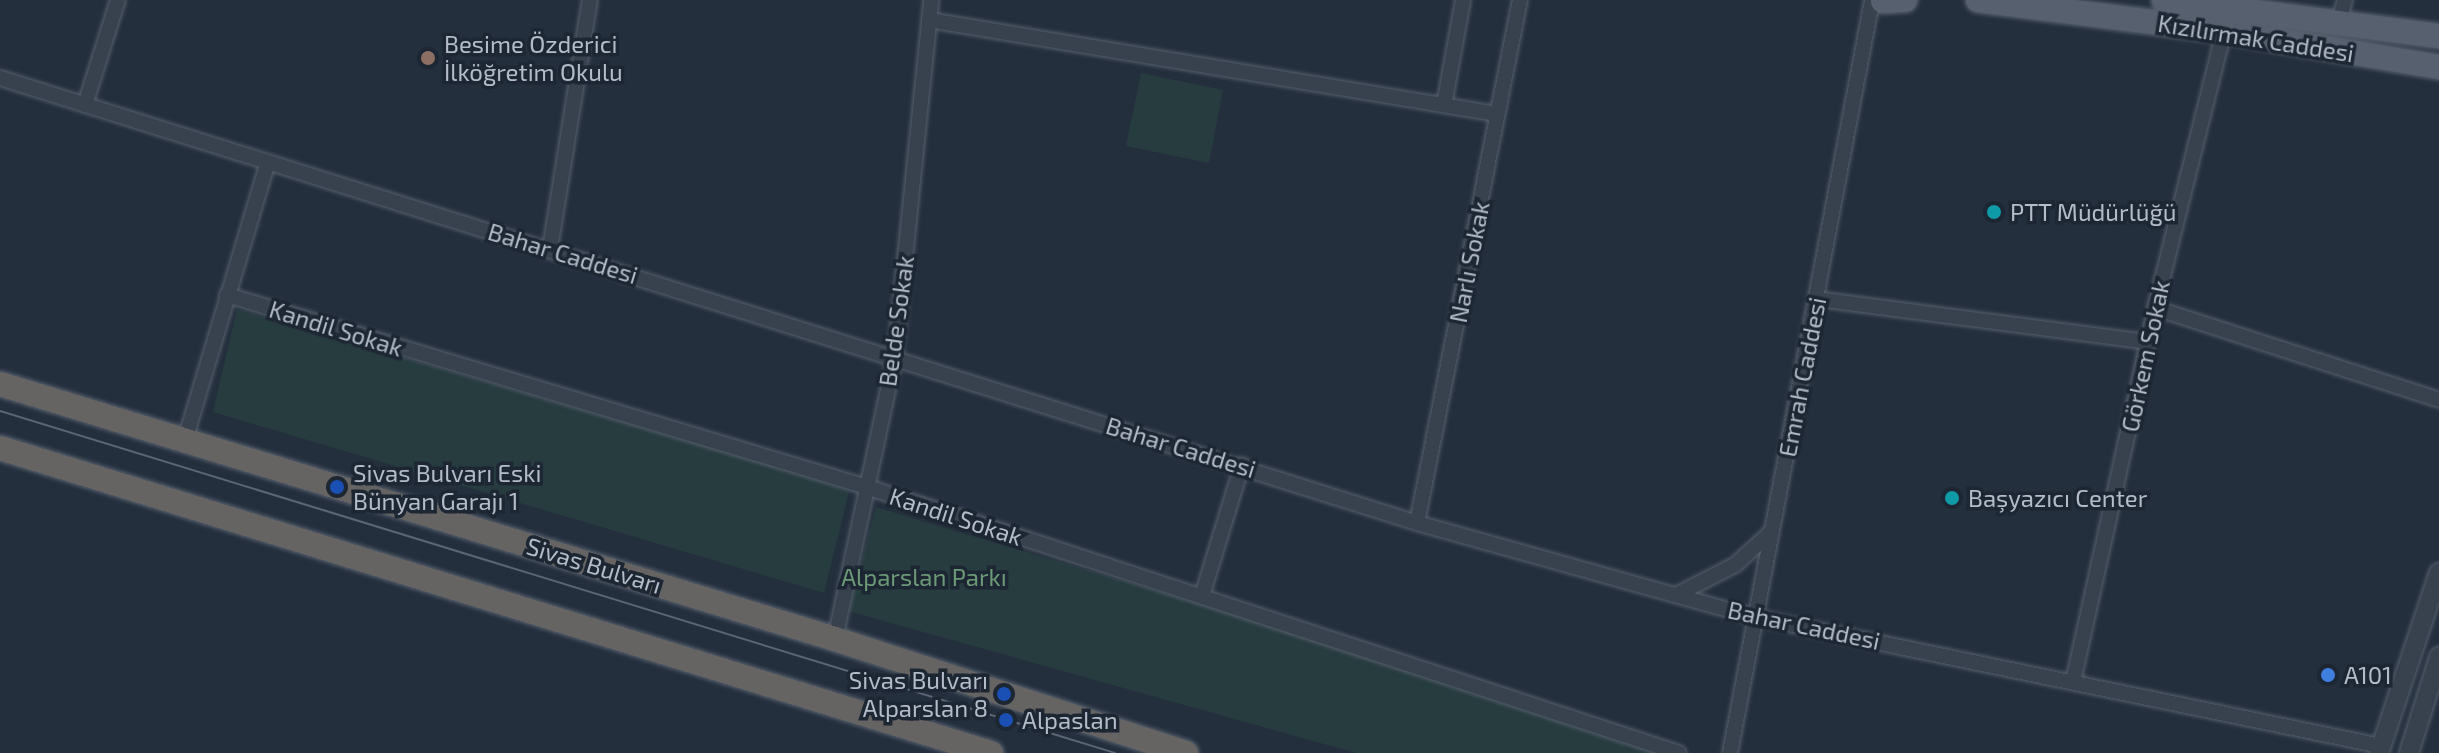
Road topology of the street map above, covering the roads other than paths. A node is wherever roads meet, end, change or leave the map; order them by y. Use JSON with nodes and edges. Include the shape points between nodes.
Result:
{"nodes":[{"id":1,"x":118,"y":0,"type":"edge"},
{"id":2,"x":590,"y":0,"type":"edge"},
{"id":3,"x":931,"y":0,"type":"edge"},
{"id":4,"x":1463,"y":0,"type":"edge"},
{"id":5,"x":1520,"y":0,"type":"edge"},
{"id":6,"x":1905,"y":0,"type":"edge"},
{"id":7,"x":1978,"y":0,"type":"edge"},
{"id":8,"x":2164,"y":0,"type":"edge"},
{"id":9,"x":1876,"y":1,"type":"edge"},
{"id":10,"x":2342,"y":11,"type":"edge"},
{"id":11,"x":929,"y":20,"type":"junction"},
{"id":12,"x":2224,"y":31,"type":"junction"},
{"id":13,"x":2439,"y":36,"type":"edge"},
{"id":14,"x":2439,"y":67,"type":"edge"},
{"id":15,"x":0,"y":78,"type":"edge"},
{"id":16,"x":85,"y":105,"type":"junction"},
{"id":17,"x":1444,"y":105,"type":"junction"},
{"id":18,"x":1497,"y":114,"type":"junction"},
{"id":19,"x":267,"y":165,"type":"junction"},
{"id":20,"x":550,"y":249,"type":"junction"},
{"id":21,"x":227,"y":295,"type":"junction"},
{"id":22,"x":1817,"y":299,"type":"junction"},
{"id":23,"x":2155,"y":308,"type":"junction"},
{"id":24,"x":2148,"y":342,"type":"junction"},
{"id":25,"x":895,"y":357,"type":"junction"},
{"id":26,"x":0,"y":384,"type":"edge"},
{"id":27,"x":2439,"y":400,"type":"edge"},
{"id":28,"x":185,"y":440,"type":"junction"},
{"id":29,"x":0,"y":448,"type":"edge"},
{"id":30,"x":1242,"y":465,"type":"junction"},
{"id":31,"x":867,"y":487,"type":"junction"},
{"id":32,"x":1417,"y":523,"type":"junction"},
{"id":33,"x":1771,"y":533,"type":"junction"},
{"id":34,"x":2439,"y":573,"type":"edge"},
{"id":35,"x":1676,"y":595,"type":"junction"},
{"id":36,"x":1202,"y":596,"type":"junction"},
{"id":37,"x":1754,"y":617,"type":"junction"},
{"id":38,"x":835,"y":639,"type":"junction"},
{"id":39,"x":2439,"y":657,"type":"edge"},
{"id":40,"x":2073,"y":682,"type":"junction"},
{"id":41,"x":2380,"y":750,"type":"edge"},
{"id":42,"x":991,"y":753,"type":"edge"},
{"id":43,"x":1186,"y":753,"type":"edge"},
{"id":44,"x":1679,"y":753,"type":"edge"},
{"id":45,"x":1730,"y":753,"type":"edge"},
{"id":46,"x":2409,"y":753,"type":"edge"}],
"edges":[{"from":1,"to":16,"type":"street"},
{"from":2,"to":20,"type":"street"},
{"from":3,"to":11,"type":"street","name":"Belde Sokak"},
{"from":4,"to":17,"type":"street"},
{"from":5,"to":18,"type":"street","name":"Narlı Sokak"},
{"from":6,"to":9,"type":"main road"},
{"from":7,"to":12,"type":"main road","name":"Kızılırmak Caddesi"},
{"from":8,"to":10,"type":"main road","name":"Kızılırmak Caddesi"},
{"from":9,"to":22,"type":"street","name":"Emrah Caddesi"},
{"from":10,"to":13,"type":"main road","name":"Kızılırmak Caddesi"},
{"from":11,"to":17,"type":"street"},
{"from":11,"to":25,"type":"street","name":"Belde Sokak"},
{"from":12,"to":14,"type":"main road","name":"Kızılırmak Caddesi"},
{"from":12,"to":23,"type":"street","name":"Görkem Sokak"},
{"from":15,"to":16,"type":"street","name":"Bahar Caddesi"},
{"from":16,"to":19,"type":"street","name":"Bahar Caddesi"},
{"from":17,"to":18,"type":"street"},
{"from":18,"to":32,"type":"street","name":"Narlı Sokak"},
{"from":19,"to":20,"type":"street","name":"Bahar Caddesi"},
{"from":19,"to":21,"type":"street"},
{"from":20,"to":25,"type":"street","name":"Bahar Caddesi"},
{"from":21,"to":28,"type":"street"},
{"from":21,"to":31,"type":"street","name":"Kandil Sokak"},
{"from":22,"to":24,"type":"street"},
{"from":22,"to":33,"type":"street","name":"Emrah Caddesi"},
{"from":23,"to":24,"type":"street","name":"Görkem Sokak"},
{"from":23,"to":27,"type":"street"},
{"from":24,"to":40,"type":"street","name":"Görkem Sokak"},
{"from":25,"to":30,"type":"street","name":"Bahar Caddesi"},
{"from":25,"to":31,"type":"street","name":"Belde Sokak"},
{"from":26,"to":28,"type":"highway","name":"Sivas Bulvarı"},
{"from":28,"to":38,"type":"highway","name":"Sivas Bulvarı"},
{"from":29,"to":42,"type":"highway"},
{"from":30,"to":32,"type":"street","name":"Bahar Caddesi"},
{"from":30,"to":36,"type":"street"},
{"from":31,"to":36,"type":"street","name":"Kandil Sokak"},
{"from":31,"to":38,"type":"street","name":"Belde Sokak"},
{"from":32,"to":35,"type":"street","name":"Bahar Caddesi"},
{"from":33,"to":35,"type":"street","via":[[1735,565]]},
{"from":33,"to":37,"type":"street","name":"Emrah Caddesi"},
{"from":34,"to":41,"type":"street"},
{"from":35,"to":37,"type":"street","name":"Bahar Caddesi"},
{"from":36,"to":44,"type":"street","name":"Kandil Sokak"},
{"from":37,"to":40,"type":"street","name":"Bahar Caddesi"},
{"from":37,"to":45,"type":"street","name":"Emrah Caddesi"},
{"from":38,"to":43,"type":"highway","name":"Sivas Bulvarı"},
{"from":39,"to":46,"type":"street"},
{"from":40,"to":41,"type":"street","name":"Bahar Caddesi"}]}
